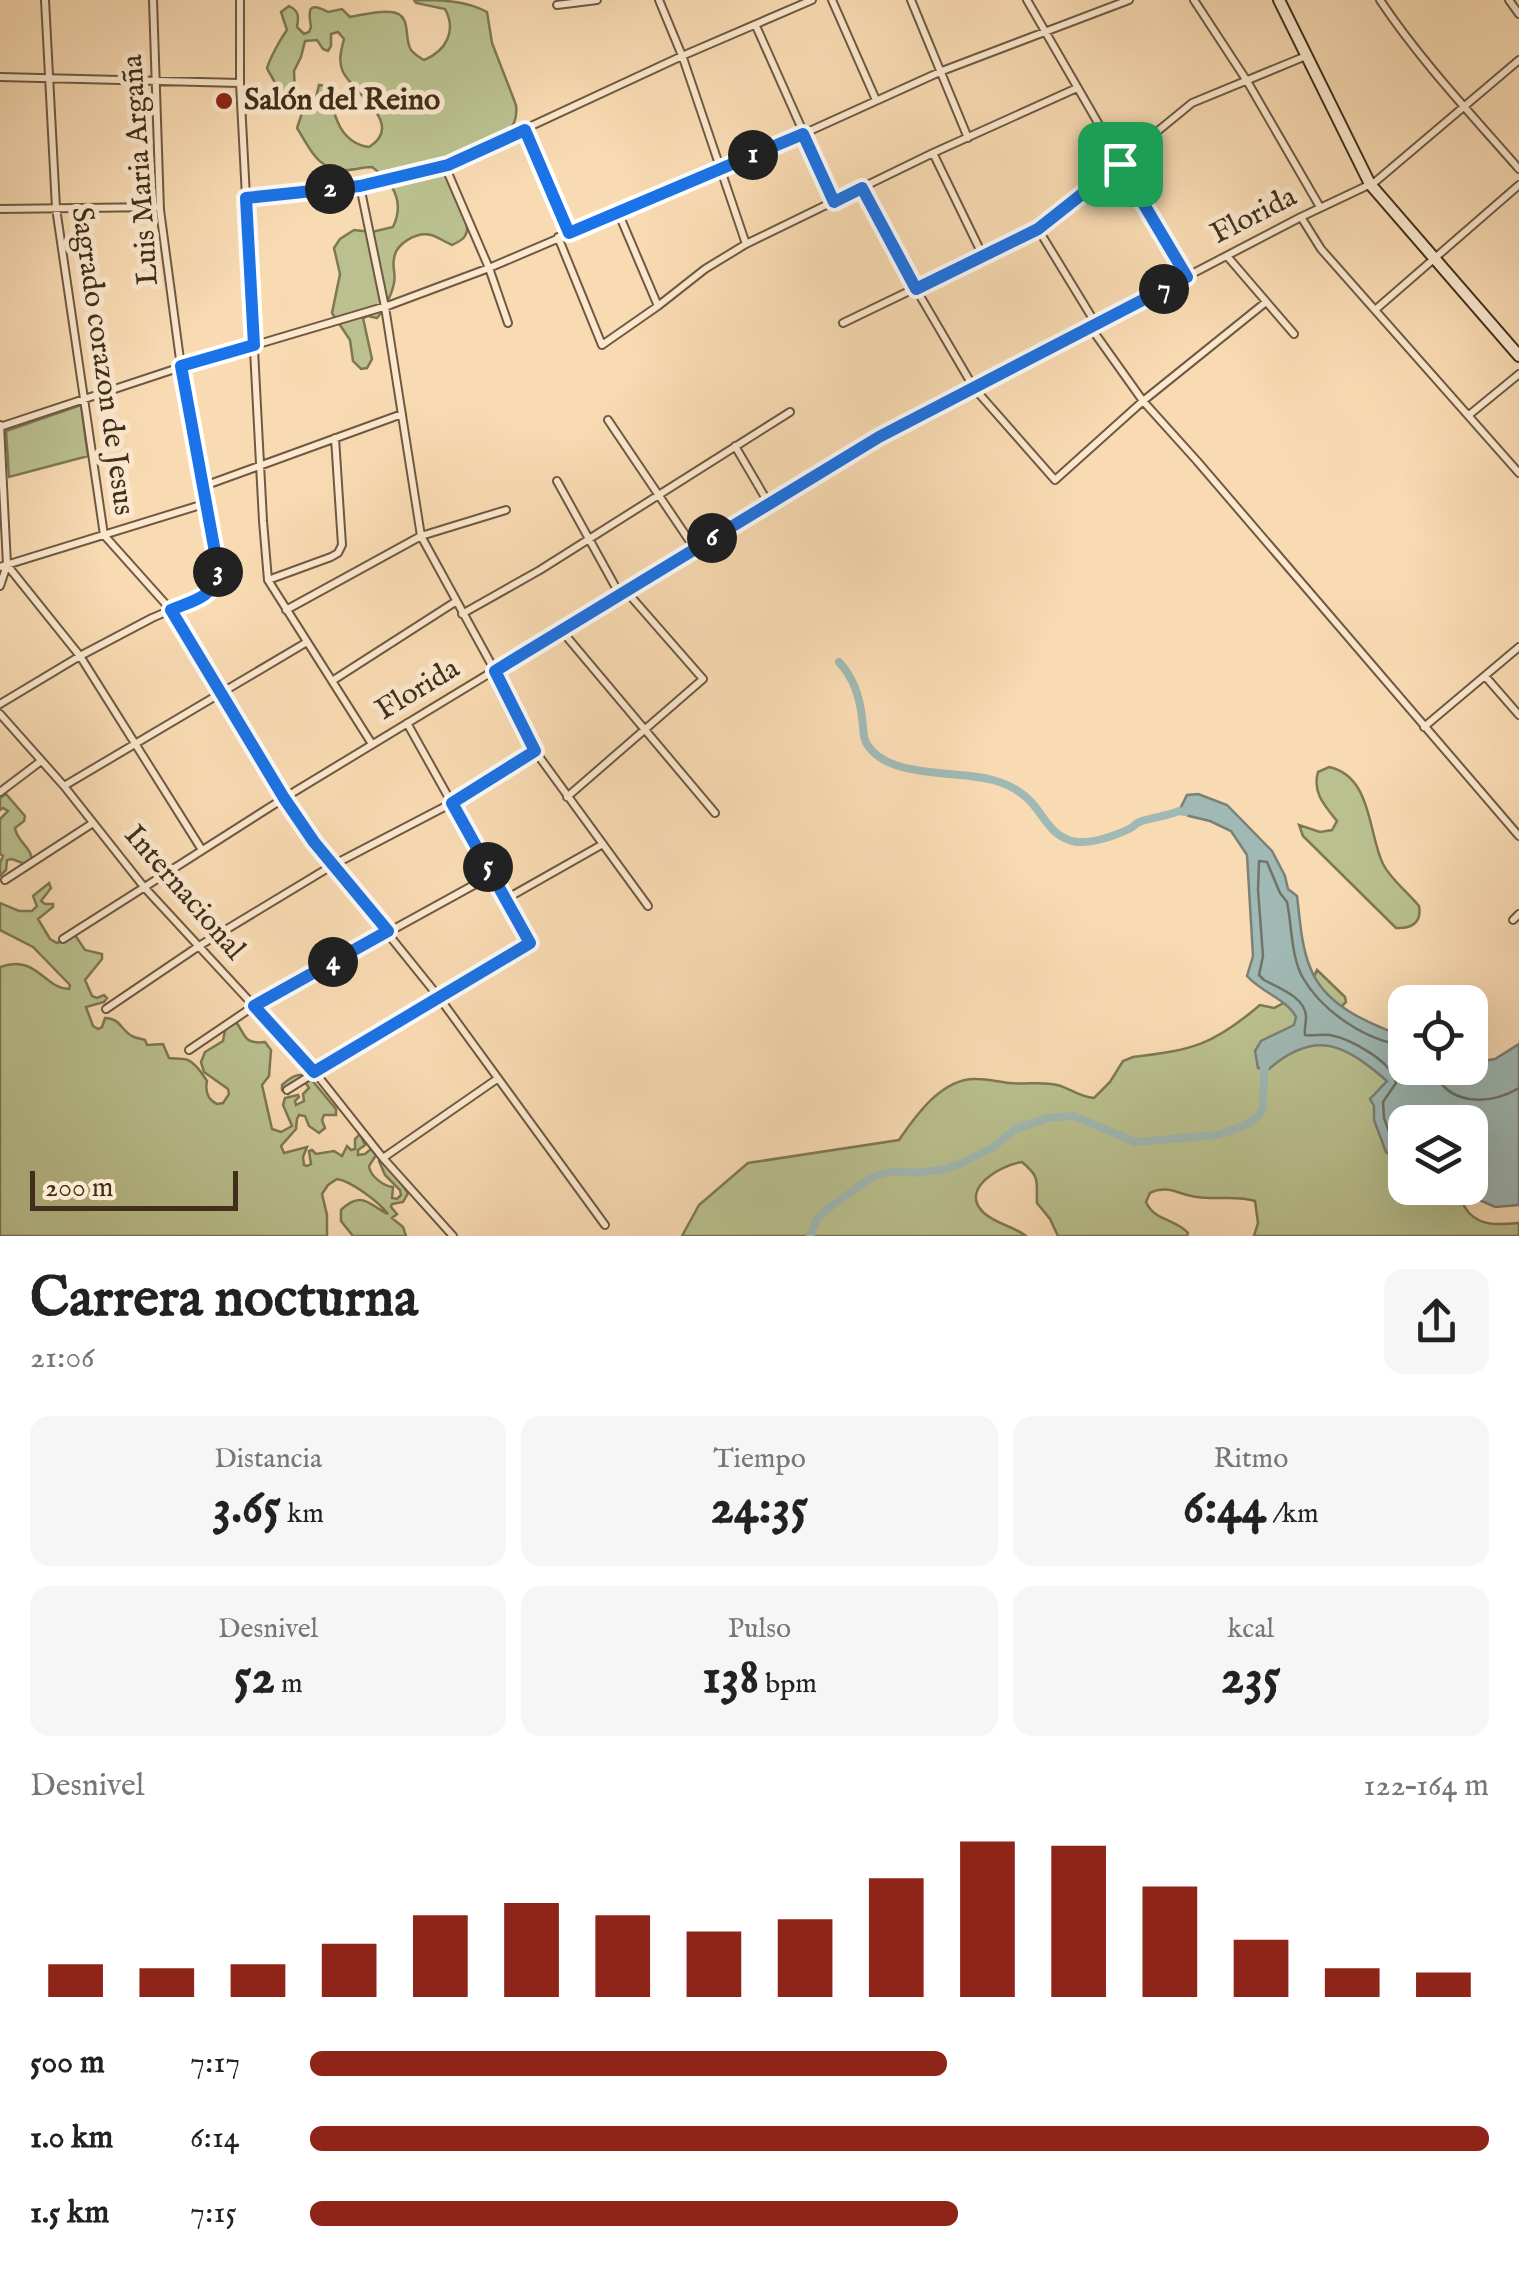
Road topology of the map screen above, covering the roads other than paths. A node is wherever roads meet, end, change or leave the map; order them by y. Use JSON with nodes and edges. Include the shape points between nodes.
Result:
{"nodes":[{"id":1,"x":45,"y":0,"type":"edge"},
{"id":2,"x":154,"y":0,"type":"edge"},
{"id":3,"x":240,"y":0,"type":"edge"},
{"id":4,"x":597,"y":0,"type":"edge"},
{"id":5,"x":659,"y":0,"type":"edge"},
{"id":6,"x":812,"y":0,"type":"edge"},
{"id":7,"x":832,"y":0,"type":"edge"},
{"id":8,"x":911,"y":0,"type":"edge"},
{"id":9,"x":1027,"y":0,"type":"edge"},
{"id":10,"x":1129,"y":0,"type":"edge"},
{"id":11,"x":1194,"y":0,"type":"edge"},
{"id":12,"x":1279,"y":0,"type":"edge"},
{"id":13,"x":1380,"y":0,"type":"edge"},
{"id":14,"x":1509,"y":0,"type":"edge"},
{"id":15,"x":557,"y":5,"type":"dead end"},
{"id":16,"x":1519,"y":14,"type":"edge"},
{"id":17,"x":756,"y":26,"type":"junction"},
{"id":18,"x":1045,"y":32,"type":"junction"},
{"id":19,"x":682,"y":56,"type":"junction"},
{"id":20,"x":1306,"y":56,"type":"junction"},
{"id":21,"x":1519,"y":60,"type":"edge"},
{"id":22,"x":942,"y":71,"type":"junction"},
{"id":23,"x":0,"y":76,"type":"edge"},
{"id":24,"x":50,"y":79,"type":"junction"},
{"id":25,"x":1247,"y":81,"type":"junction"},
{"id":26,"x":156,"y":82,"type":"junction"},
{"id":27,"x":240,"y":83,"type":"junction"},
{"id":28,"x":1077,"y":88,"type":"junction"},
{"id":29,"x":876,"y":100,"type":"junction"},
{"id":30,"x":1464,"y":106,"type":"junction"},
{"id":31,"x":525,"y":130,"type":"junction"},
{"id":32,"x":803,"y":134,"type":"junction"},
{"id":33,"x":968,"y":138,"type":"junction"},
{"id":34,"x":933,"y":154,"type":"junction"},
{"id":35,"x":1120,"y":164,"type":"junction"},
{"id":36,"x":448,"y":165,"type":"junction"},
{"id":37,"x":720,"y":168,"type":"junction"},
{"id":38,"x":1519,"y":168,"type":"edge"},
{"id":39,"x":1370,"y":184,"type":"junction"},
{"id":40,"x":1519,"y":185,"type":"edge"},
{"id":41,"x":360,"y":186,"type":"junction"},
{"id":42,"x":862,"y":188,"type":"junction"},
{"id":43,"x":246,"y":198,"type":"junction"},
{"id":44,"x":834,"y":202,"type":"junction"},
{"id":45,"x":160,"y":206,"type":"junction"},
{"id":46,"x":1320,"y":207,"type":"junction"},
{"id":47,"x":56,"y":208,"type":"junction"},
{"id":48,"x":0,"y":209,"type":"edge"},
{"id":49,"x":618,"y":212,"type":"junction"},
{"id":50,"x":1301,"y":217,"type":"junction"},
{"id":51,"x":1038,"y":229,"type":"junction"},
{"id":52,"x":569,"y":233,"type":"junction"},
{"id":53,"x":558,"y":237,"type":"junction"},
{"id":54,"x":746,"y":244,"type":"junction"},
{"id":55,"x":984,"y":256,"type":"junction"},
{"id":56,"x":1227,"y":256,"type":"junction"},
{"id":57,"x":1435,"y":258,"type":"junction"},
{"id":58,"x":489,"y":268,"type":"junction"},
{"id":59,"x":1187,"y":277,"type":"junction"},
{"id":60,"x":916,"y":289,"type":"junction"},
{"id":61,"x":1266,"y":302,"type":"junction"},
{"id":62,"x":658,"y":306,"type":"junction"},
{"id":63,"x":385,"y":307,"type":"junction"},
{"id":64,"x":1375,"y":310,"type":"junction"},
{"id":65,"x":508,"y":323,"type":"dead end"},
{"id":66,"x":843,"y":323,"type":"dead end"},
{"id":67,"x":1093,"y":326,"type":"junction"},
{"id":68,"x":1294,"y":334,"type":"dead end"},
{"id":69,"x":254,"y":345,"type":"junction"},
{"id":70,"x":1519,"y":356,"type":"edge"},
{"id":71,"x":181,"y":366,"type":"junction"},
{"id":72,"x":1519,"y":374,"type":"edge"},
{"id":73,"x":974,"y":388,"type":"junction"},
{"id":74,"x":83,"y":399,"type":"junction"},
{"id":75,"x":1143,"y":401,"type":"junction"},
{"id":76,"x":790,"y":412,"type":"dead end"},
{"id":77,"x":402,"y":414,"type":"junction"},
{"id":78,"x":1469,"y":415,"type":"junction"},
{"id":79,"x":608,"y":420,"type":"dead end"},
{"id":80,"x":0,"y":426,"type":"edge"},
{"id":81,"x":334,"y":438,"type":"junction"},
{"id":82,"x":735,"y":446,"type":"junction"},
{"id":83,"x":260,"y":466,"type":"junction"},
{"id":84,"x":1519,"y":473,"type":"edge"},
{"id":85,"x":557,"y":481,"type":"dead end"},
{"id":86,"x":204,"y":486,"type":"junction"},
{"id":87,"x":658,"y":494,"type":"junction"},
{"id":88,"x":207,"y":503,"type":"junction"},
{"id":89,"x":769,"y":504,"type":"junction"},
{"id":90,"x":506,"y":510,"type":"dead end"},
{"id":91,"x":104,"y":535,"type":"junction"},
{"id":92,"x":420,"y":536,"type":"junction"},
{"id":93,"x":589,"y":539,"type":"junction"},
{"id":94,"x":695,"y":549,"type":"junction"},
{"id":95,"x":3,"y":566,"type":"edge"},
{"id":96,"x":268,"y":580,"type":"junction"},
{"id":97,"x":0,"y":586,"type":"edge"},
{"id":98,"x":623,"y":593,"type":"junction"},
{"id":99,"x":455,"y":602,"type":"junction"},
{"id":100,"x":171,"y":610,"type":"junction"},
{"id":101,"x":286,"y":610,"type":"junction"},
{"id":102,"x":462,"y":614,"type":"junction"},
{"id":103,"x":561,"y":630,"type":"junction"},
{"id":104,"x":307,"y":642,"type":"junction"},
{"id":105,"x":1519,"y":647,"type":"edge"},
{"id":106,"x":80,"y":656,"type":"junction"},
{"id":107,"x":495,"y":671,"type":"junction"},
{"id":108,"x":1485,"y":676,"type":"junction"},
{"id":109,"x":332,"y":681,"type":"junction"},
{"id":110,"x":220,"y":694,"type":"junction"},
{"id":111,"x":0,"y":704,"type":"edge"},
{"id":112,"x":0,"y":714,"type":"edge"},
{"id":113,"x":1519,"y":715,"type":"edge"},
{"id":114,"x":407,"y":723,"type":"junction"},
{"id":115,"x":1424,"y":727,"type":"junction"},
{"id":116,"x":643,"y":729,"type":"junction"},
{"id":117,"x":136,"y":744,"type":"junction"},
{"id":118,"x":372,"y":744,"type":"junction"},
{"id":119,"x":535,"y":751,"type":"junction"},
{"id":120,"x":41,"y":761,"type":"junction"},
{"id":121,"x":64,"y":786,"type":"junction"},
{"id":122,"x":0,"y":792,"type":"edge"},
{"id":123,"x":284,"y":798,"type":"junction"},
{"id":124,"x":567,"y":798,"type":"junction"},
{"id":125,"x":452,"y":803,"type":"junction"},
{"id":126,"x":715,"y":813,"type":"dead end"},
{"id":127,"x":94,"y":824,"type":"junction"},
{"id":128,"x":1519,"y":836,"type":"edge"},
{"id":129,"x":603,"y":844,"type":"junction"},
{"id":130,"x":202,"y":850,"type":"junction"},
{"id":131,"x":334,"y":865,"type":"junction"},
{"id":132,"x":492,"y":874,"type":"junction"},
{"id":133,"x":5,"y":880,"type":"dead end"},
{"id":134,"x":144,"y":887,"type":"junction"},
{"id":135,"x":506,"y":899,"type":"junction"},
{"id":136,"x":648,"y":906,"type":"dead end"},
{"id":137,"x":388,"y":931,"type":"junction"},
{"id":138,"x":64,"y":938,"type":"dead end"},
{"id":139,"x":199,"y":946,"type":"junction"},
{"id":140,"x":438,"y":996,"type":"junction"},
{"id":141,"x":254,"y":1006,"type":"junction"},
{"id":142,"x":106,"y":1009,"type":"dead end"},
{"id":143,"x":189,"y":1050,"type":"dead end"},
{"id":144,"x":314,"y":1072,"type":"junction"},
{"id":145,"x":497,"y":1079,"type":"junction"},
{"id":146,"x":287,"y":1090,"type":"dead end"},
{"id":147,"x":383,"y":1158,"type":"junction"},
{"id":148,"x":605,"y":1225,"type":"dead end"},
{"id":149,"x":453,"y":1236,"type":"edge"}],
"edges":[{"from":1,"to":24,"type":"street","name":"Sagrado corazon de Jesus"},
{"from":2,"to":26,"type":"street","name":"Luis Maria Argaña"},
{"from":3,"to":27,"type":"street"},
{"from":4,"to":15,"type":"street"},
{"from":5,"to":19,"type":"street"},
{"from":6,"to":17,"type":"street"},
{"from":7,"to":29,"type":"street"},
{"from":8,"to":22,"type":"street"},
{"from":9,"to":18,"type":"street"},
{"from":10,"to":18,"type":"street"},
{"from":11,"to":25,"type":"street"},
{"from":12,"to":20,"type":"street"},
{"from":13,"to":30,"type":"street"},
{"from":14,"to":16,"type":"street"},
{"from":17,"to":19,"type":"street"},
{"from":17,"to":32,"type":"street"},
{"from":18,"to":22,"type":"street"},
{"from":18,"to":28,"type":"street"},
{"from":19,"to":31,"type":"street"},
{"from":19,"to":37,"type":"street"},
{"from":20,"to":25,"type":"street"},
{"from":20,"to":39,"type":"street"},
{"from":21,"to":30,"type":"street","name":"Florida"},
{"from":22,"to":29,"type":"street"},
{"from":22,"to":33,"type":"street"},
{"from":23,"to":24,"type":"street"},
{"from":24,"to":26,"type":"street"},
{"from":24,"to":47,"type":"street","name":"Sagrado corazon de Jesus"},
{"from":25,"to":35,"type":"street","via":[[1192,103]]},
{"from":25,"to":46,"type":"street"},
{"from":26,"to":27,"type":"street"},
{"from":26,"to":45,"type":"street","name":"Luis Maria Argaña"},
{"from":27,"to":43,"type":"street"},
{"from":28,"to":33,"type":"street"},
{"from":28,"to":35,"type":"street"},
{"from":29,"to":32,"type":"street"},
{"from":30,"to":38,"type":"street"},
{"from":30,"to":39,"type":"street","name":"Florida"},
{"from":31,"to":36,"type":"street"},
{"from":31,"to":52,"type":"street"},
{"from":32,"to":37,"type":"street"},
{"from":32,"to":44,"type":"street"},
{"from":33,"to":34,"type":"street"},
{"from":34,"to":42,"type":"street"},
{"from":34,"to":55,"type":"street"},
{"from":35,"to":51,"type":"street"},
{"from":35,"to":59,"type":"street"},
{"from":36,"to":41,"type":"street"},
{"from":36,"to":58,"type":"street"},
{"from":37,"to":49,"type":"street"},
{"from":37,"to":54,"type":"street"},
{"from":39,"to":46,"type":"street","name":"Florida"},
{"from":39,"to":57,"type":"street"},
{"from":40,"to":57,"type":"street"},
{"from":41,"to":43,"type":"street"},
{"from":41,"to":63,"type":"street"},
{"from":42,"to":44,"type":"street"},
{"from":42,"to":60,"type":"street"},
{"from":43,"to":69,"type":"street"},
{"from":44,"to":54,"type":"street"},
{"from":45,"to":47,"type":"street"},
{"from":45,"to":71,"type":"street","name":"Luis Maria Argaña"},
{"from":46,"to":50,"type":"street","name":"Florida"},
{"from":47,"to":48,"type":"street"},
{"from":47,"to":74,"type":"street","name":"Sagrado corazon de Jesus"},
{"from":49,"to":52,"type":"street"},
{"from":49,"to":62,"type":"street"},
{"from":50,"to":56,"type":"street","name":"Florida"},
{"from":50,"to":64,"type":"street"},
{"from":51,"to":55,"type":"street"},
{"from":51,"to":67,"type":"street"},
{"from":52,"to":53,"type":"street"},
{"from":53,"to":58,"type":"street"},
{"from":53,"to":62,"type":"street","via":[[602,345]]},
{"from":54,"to":62,"type":"street"},
{"from":55,"to":60,"type":"street"},
{"from":56,"to":59,"type":"street","name":"Florida"},
{"from":56,"to":61,"type":"street"},
{"from":57,"to":64,"type":"street"},
{"from":57,"to":70,"type":"street"},
{"from":58,"to":63,"type":"street"},
{"from":58,"to":65,"type":"street"},
{"from":59,"to":67,"type":"street","name":"Florida"},
{"from":60,"to":66,"type":"street"},
{"from":60,"to":73,"type":"street"},
{"from":61,"to":68,"type":"street"},
{"from":61,"to":75,"type":"street"},
{"from":63,"to":69,"type":"street"},
{"from":63,"to":77,"type":"street"},
{"from":64,"to":78,"type":"street"},
{"from":67,"to":73,"type":"street","name":"Florida"},
{"from":67,"to":75,"type":"street"},
{"from":69,"to":71,"type":"street"},
{"from":69,"to":83,"type":"street"},
{"from":71,"to":74,"type":"street"},
{"from":71,"to":86,"type":"street","name":"Luis Maria Argaña"},
{"from":72,"to":78,"type":"street"},
{"from":73,"to":75,"type":"street","via":[[1055,480]]},
{"from":73,"to":89,"type":"street","name":"Florida"},
{"from":74,"to":80,"type":"street"},
{"from":74,"to":91,"type":"street","name":"Sagrado corazon de Jesus"},
{"from":75,"to":115,"type":"street"},
{"from":76,"to":82,"type":"street"},
{"from":77,"to":81,"type":"street"},
{"from":77,"to":92,"type":"street"},
{"from":78,"to":84,"type":"street"},
{"from":79,"to":87,"type":"street"},
{"from":80,"to":95,"type":"street"},
{"from":81,"to":83,"type":"street"},
{"from":81,"to":96,"type":"street","via":[[342,545],[332,557]]},
{"from":82,"to":87,"type":"street"},
{"from":82,"to":89,"type":"street"},
{"from":83,"to":86,"type":"street"},
{"from":83,"to":96,"type":"street"},
{"from":85,"to":93,"type":"street"},
{"from":86,"to":88,"type":"street","name":"Luis Maria Argaña"},
{"from":87,"to":93,"type":"street"},
{"from":87,"to":94,"type":"street"},
{"from":88,"to":91,"type":"street"},
{"from":88,"to":100,"type":"street","name":"Luis Maria Argaña","via":[[219,574],[208,594]]},
{"from":89,"to":94,"type":"street","name":"Florida"},
{"from":90,"to":92,"type":"street"},
{"from":91,"to":95,"type":"street"},
{"from":91,"to":100,"type":"street","name":"Sagrado corazon de Jesus"},
{"from":92,"to":99,"type":"street"},
{"from":92,"to":101,"type":"street"},
{"from":93,"to":98,"type":"street"},
{"from":93,"to":102,"type":"street"},
{"from":94,"to":98,"type":"street","name":"Florida"},
{"from":95,"to":97,"type":"street"},
{"from":95,"to":106,"type":"street"},
{"from":96,"to":101,"type":"street"},
{"from":98,"to":103,"type":"street","name":"Florida"},
{"from":98,"to":116,"type":"street","via":[[703,679]]},
{"from":99,"to":102,"type":"street"},
{"from":99,"to":109,"type":"street"},
{"from":100,"to":106,"type":"street"},
{"from":100,"to":110,"type":"street","name":"Sagrado corazon de Jesus"},
{"from":101,"to":104,"type":"street"},
{"from":102,"to":107,"type":"street"},
{"from":103,"to":107,"type":"street","name":"Florida"},
{"from":103,"to":116,"type":"street"},
{"from":104,"to":109,"type":"street"},
{"from":104,"to":110,"type":"street"},
{"from":105,"to":108,"type":"street"},
{"from":106,"to":111,"type":"street"},
{"from":106,"to":117,"type":"street"},
{"from":107,"to":114,"type":"street","name":"Florida"},
{"from":107,"to":119,"type":"street"},
{"from":108,"to":113,"type":"street"},
{"from":108,"to":115,"type":"street"},
{"from":109,"to":118,"type":"street"},
{"from":110,"to":117,"type":"street"},
{"from":110,"to":123,"type":"street","name":"Sagrado corazon de Jesus"},
{"from":112,"to":120,"type":"street","name":"Internacional"},
{"from":114,"to":118,"type":"street","name":"Florida"},
{"from":114,"to":125,"type":"street"},
{"from":115,"to":128,"type":"street"},
{"from":116,"to":124,"type":"street"},
{"from":116,"to":126,"type":"street"},
{"from":117,"to":121,"type":"street"},
{"from":117,"to":130,"type":"street"},
{"from":118,"to":123,"type":"street","name":"Florida"},
{"from":119,"to":124,"type":"street"},
{"from":119,"to":125,"type":"street"},
{"from":120,"to":121,"type":"street","name":"Internacional"},
{"from":120,"to":122,"type":"street"},
{"from":121,"to":127,"type":"street","name":"Internacional"},
{"from":123,"to":130,"type":"street","name":"Florida"},
{"from":123,"to":131,"type":"street","name":"Sagrado corazon de Jesus"},
{"from":124,"to":129,"type":"street"},
{"from":125,"to":131,"type":"street"},
{"from":125,"to":132,"type":"street"},
{"from":127,"to":133,"type":"street"},
{"from":127,"to":134,"type":"street","name":"Internacional"},
{"from":129,"to":135,"type":"street"},
{"from":129,"to":136,"type":"street"},
{"from":130,"to":134,"type":"street","name":"Florida"},
{"from":131,"to":137,"type":"street","name":"Sagrado corazon de Jesus"},
{"from":131,"to":139,"type":"street"},
{"from":132,"to":135,"type":"street"},
{"from":132,"to":137,"type":"street"},
{"from":134,"to":138,"type":"street","name":"Florida"},
{"from":134,"to":139,"type":"street","name":"Internacional"},
{"from":135,"to":140,"type":"street","via":[[530,943]]},
{"from":137,"to":140,"type":"street","name":"Sagrado corazon de Jesus"},
{"from":137,"to":141,"type":"street"},
{"from":139,"to":141,"type":"street","name":"Internacional"},
{"from":139,"to":142,"type":"street"},
{"from":140,"to":144,"type":"street"},
{"from":140,"to":145,"type":"street","name":"Sagrado corazon de Jesus"},
{"from":141,"to":143,"type":"street"},
{"from":141,"to":144,"type":"street","name":"Internacional"},
{"from":144,"to":146,"type":"street"},
{"from":144,"to":147,"type":"street","name":"Internacional"},
{"from":145,"to":147,"type":"street"},
{"from":145,"to":148,"type":"street","name":"Sagrado corazon de Jesus"},
{"from":147,"to":149,"type":"street","name":"Internacional"}]}
